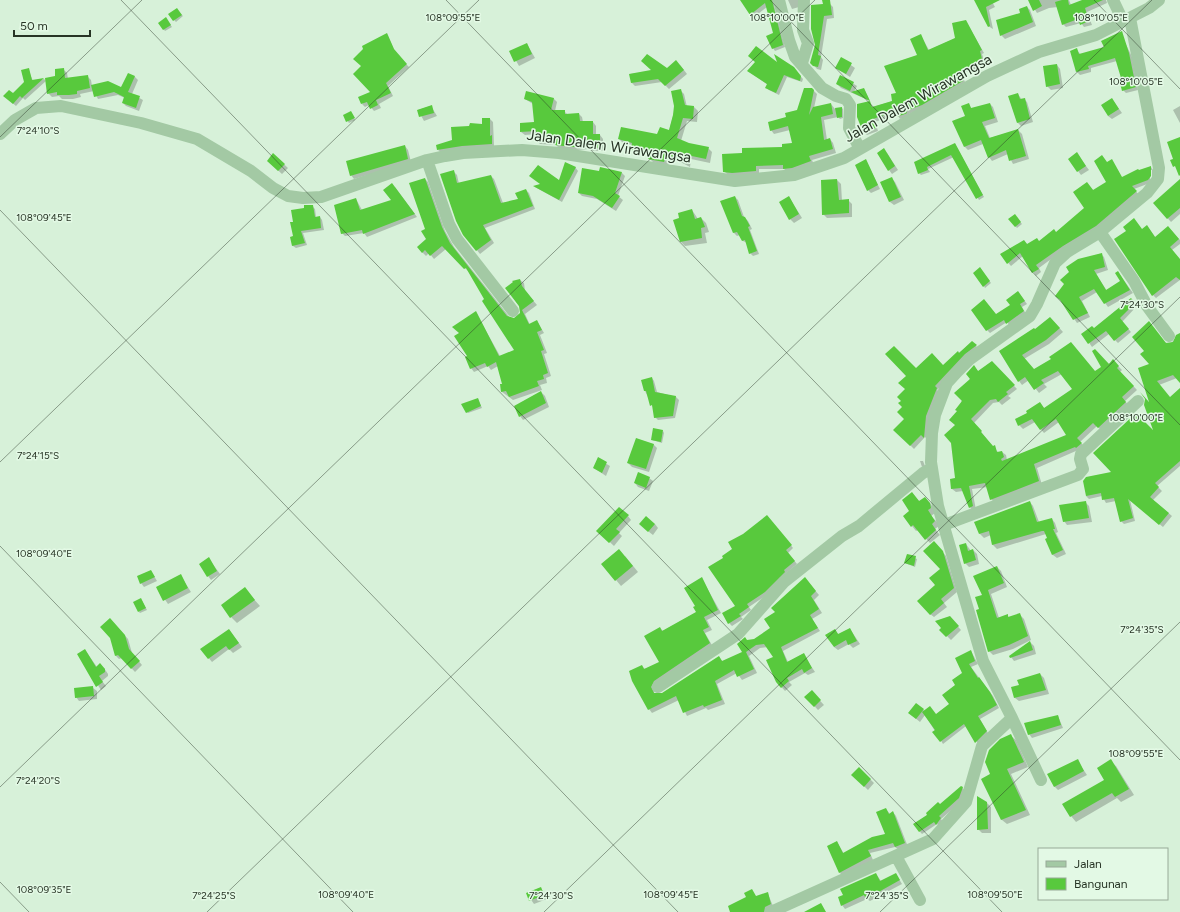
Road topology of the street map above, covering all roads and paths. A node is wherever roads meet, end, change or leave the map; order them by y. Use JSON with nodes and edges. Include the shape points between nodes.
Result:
{"nodes":[{"id":1,"x":779,"y":0,"type":"edge"},
{"id":2,"x":804,"y":0,"type":"edge"},
{"id":3,"x":1114,"y":0,"type":"edge"},
{"id":4,"x":1159,"y":0,"type":"edge"},
{"id":5,"x":1126,"y":19,"type":"junction"},
{"id":6,"x":802,"y":63,"type":"junction"},
{"id":7,"x":0,"y":134,"type":"edge"},
{"id":8,"x":860,"y":149,"type":"junction"},
{"id":9,"x":427,"y":160,"type":"junction"},
{"id":10,"x":1100,"y":232,"type":"junction"},
{"id":11,"x":512,"y":311,"type":"dead end"},
{"id":12,"x":1169,"y":336,"type":"dead end"},
{"id":13,"x":1138,"y":401,"type":"dead end"},
{"id":14,"x":932,"y":468,"type":"junction"},
{"id":15,"x":944,"y":525,"type":"junction"},
{"id":16,"x":658,"y":687,"type":"dead end"},
{"id":17,"x":1012,"y":718,"type":"junction"},
{"id":18,"x":1041,"y":780,"type":"dead end"},
{"id":19,"x":896,"y":856,"type":"junction"},
{"id":20,"x":920,"y":900,"type":"dead end"},
{"id":21,"x":771,"y":912,"type":"edge"}],
"edges":[{"from":1,"to":6,"type":"street","via":[[795,57]]},
{"from":2,"to":6,"type":"street","via":[[803,30],[808,43]]},
{"from":3,"to":5,"type":"street"},
{"from":4,"to":5,"type":"street","name":"Jalan Dalem Wirawangsa"},
{"from":5,"to":8,"type":"street","name":"Jalan Dalem Wirawangsa","via":[[1096,34],[1039,52],[987,76]]},
{"from":5,"to":10,"type":"street","via":[[1159,168],[1158,179],[1147,193]]},
{"from":6,"to":8,"type":"street","via":[[822,88],[846,99],[850,105],[849,128]]},
{"from":7,"to":9,"type":"street","name":"Jalan Dalem Wirawangsa","via":[[15,120],[36,108],[61,106],[141,123],[197,139],[251,171],[273,188],[288,196],[303,198],[321,197]]},
{"from":8,"to":9,"type":"street","name":"Jalan Dalem Wirawangsa","via":[[844,158],[794,175],[736,181],[539,150],[463,153]]},
{"from":9,"to":11,"type":"street","via":[[449,224],[457,239]]},
{"from":10,"to":12,"type":"street"},
{"from":10,"to":14,"type":"street","via":[[1067,252],[1055,263],[1030,316],[970,359],[948,383],[935,415],[931,447]]},
{"from":13,"to":15,"type":"street","via":[[1081,454],[1083,469],[1078,475]]},
{"from":14,"to":15,"type":"street","via":[[936,498]]},
{"from":14,"to":16,"type":"street","via":[[784,582],[738,634]]},
{"from":15,"to":17,"type":"street","via":[[983,661]]},
{"from":17,"to":18,"type":"street"},
{"from":17,"to":19,"type":"street","via":[[982,746],[962,808],[933,839]]},
{"from":19,"to":20,"type":"street"},
{"from":19,"to":21,"type":"street"}]}
